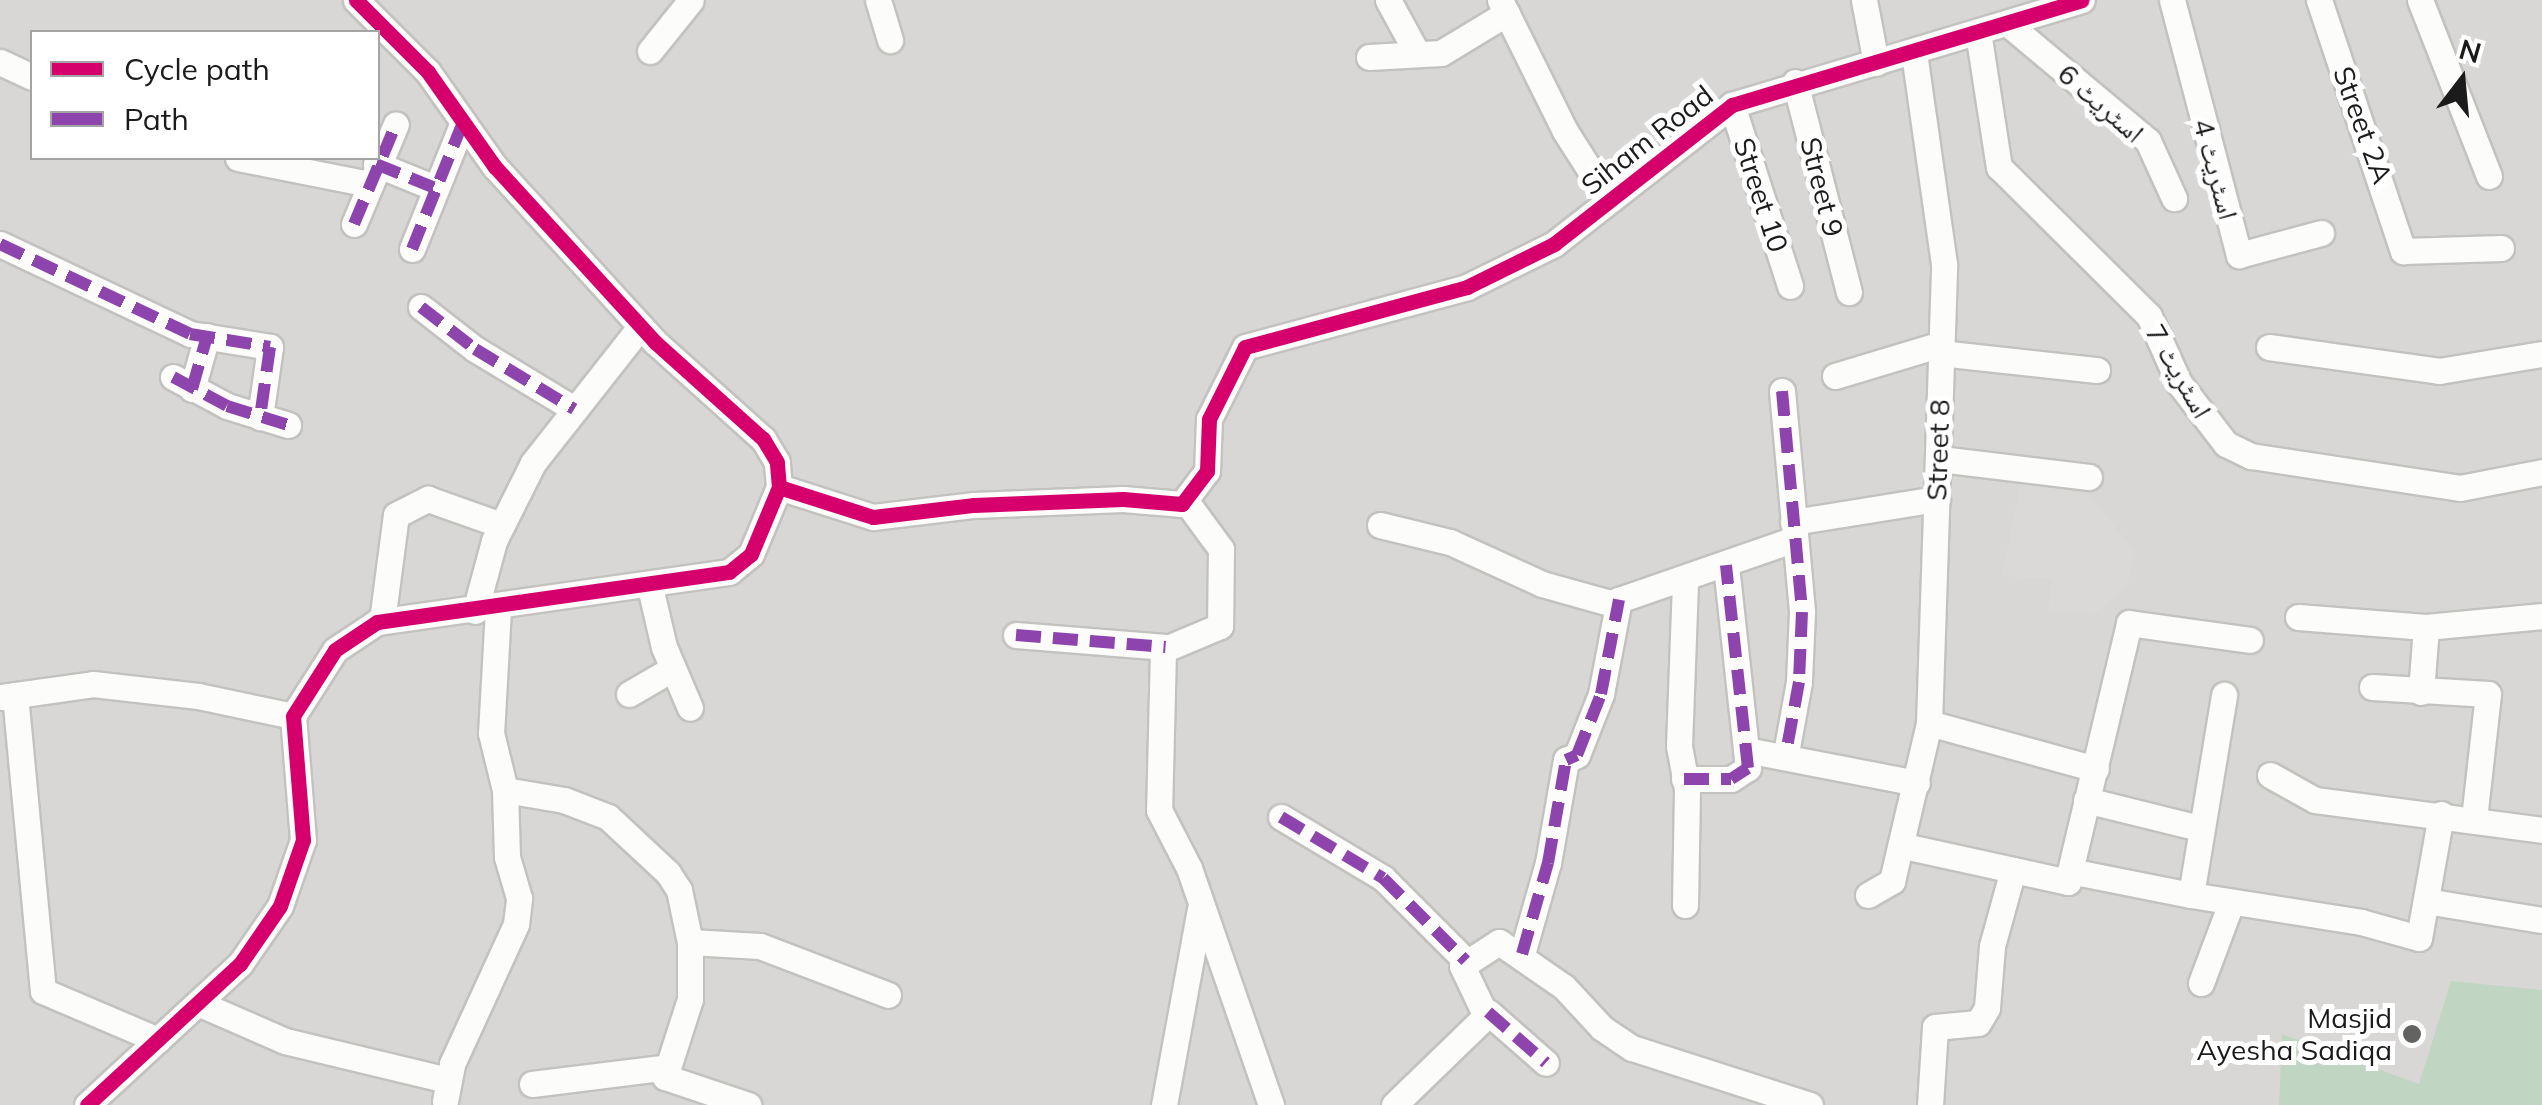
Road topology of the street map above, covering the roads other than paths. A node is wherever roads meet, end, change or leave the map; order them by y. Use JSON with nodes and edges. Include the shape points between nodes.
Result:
{"nodes":[{"id":1,"x":356,"y":0,"type":"edge"},
{"id":2,"x":691,"y":0,"type":"edge"},
{"id":3,"x":878,"y":0,"type":"edge"},
{"id":4,"x":1388,"y":0,"type":"edge"},
{"id":5,"x":1864,"y":0,"type":"edge"},
{"id":6,"x":2082,"y":0,"type":"edge"},
{"id":7,"x":2172,"y":0,"type":"edge"},
{"id":8,"x":2319,"y":0,"type":"edge"},
{"id":9,"x":2420,"y":0,"type":"edge"},
{"id":10,"x":1504,"y":7,"type":"edge"},
{"id":11,"x":2018,"y":14,"type":"edge"},
{"id":12,"x":1978,"y":32,"type":"junction"},
{"id":13,"x":890,"y":40,"type":"dead end"},
{"id":14,"x":650,"y":50,"type":"dead end"},
{"id":15,"x":1416,"y":53,"type":"junction"},
{"id":16,"x":1914,"y":54,"type":"junction"},
{"id":17,"x":1369,"y":57,"type":"dead end"},
{"id":18,"x":0,"y":62,"type":"edge"},
{"id":19,"x":1876,"y":63,"type":"junction"},
{"id":20,"x":30,"y":76,"type":"edge"},
{"id":21,"x":1794,"y":82,"type":"junction"},
{"id":22,"x":1732,"y":105,"type":"junction"},
{"id":23,"x":463,"y":122,"type":"junction"},
{"id":24,"x":396,"y":124,"type":"dead end"},
{"id":25,"x":380,"y":157,"type":"edge"},
{"id":26,"x":255,"y":160,"type":"edge"},
{"id":27,"x":379,"y":160,"type":"edge"},
{"id":28,"x":372,"y":174,"type":"junction"},
{"id":29,"x":2489,"y":176,"type":"dead end"},
{"id":30,"x":435,"y":188,"type":"junction"},
{"id":31,"x":2174,"y":198,"type":"dead end"},
{"id":32,"x":1610,"y":200,"type":"junction"},
{"id":33,"x":354,"y":224,"type":"dead end"},
{"id":34,"x":2321,"y":234,"type":"dead end"},
{"id":35,"x":0,"y":244,"type":"edge"},
{"id":36,"x":2501,"y":248,"type":"dead end"},
{"id":37,"x":412,"y":249,"type":"dead end"},
{"id":38,"x":1790,"y":286,"type":"dead end"},
{"id":39,"x":1849,"y":292,"type":"dead end"},
{"id":40,"x":421,"y":306,"type":"dead end"},
{"id":41,"x":640,"y":326,"type":"junction"},
{"id":42,"x":207,"y":336,"type":"junction"},
{"id":43,"x":2269,"y":347,"type":"dead end"},
{"id":44,"x":1940,"y":349,"type":"junction"},
{"id":45,"x":2542,"y":354,"type":"edge"},
{"id":46,"x":2097,"y":370,"type":"dead end"},
{"id":47,"x":1835,"y":376,"type":"dead end"},
{"id":48,"x":1782,"y":391,"type":"dead end"},
{"id":49,"x":574,"y":410,"type":"junction"},
{"id":50,"x":260,"y":417,"type":"junction"},
{"id":51,"x":288,"y":425,"type":"dead end"},
{"id":52,"x":1940,"y":459,"type":"junction"},
{"id":53,"x":2542,"y":472,"type":"edge"},
{"id":54,"x":2088,"y":478,"type":"dead end"},
{"id":55,"x":778,"y":487,"type":"junction"},
{"id":56,"x":1937,"y":498,"type":"junction"},
{"id":57,"x":1186,"y":500,"type":"junction"},
{"id":58,"x":501,"y":525,"type":"junction"},
{"id":59,"x":1380,"y":525,"type":"dead end"},
{"id":60,"x":1794,"y":531,"type":"junction"},
{"id":61,"x":1726,"y":565,"type":"junction"},
{"id":62,"x":1685,"y":581,"type":"junction"},
{"id":63,"x":650,"y":587,"type":"junction"},
{"id":64,"x":1619,"y":600,"type":"junction"},
{"id":65,"x":487,"y":610,"type":"junction"},
{"id":66,"x":2542,"y":616,"type":"edge"},
{"id":67,"x":2298,"y":617,"type":"dead end"},
{"id":68,"x":382,"y":622,"type":"junction"},
{"id":69,"x":2426,"y":627,"type":"junction"},
{"id":70,"x":1016,"y":635,"type":"dead end"},
{"id":71,"x":2250,"y":640,"type":"dead end"},
{"id":72,"x":1166,"y":647,"type":"junction"},
{"id":73,"x":672,"y":669,"type":"junction"},
{"id":74,"x":2372,"y":687,"type":"dead end"},
{"id":75,"x":2421,"y":692,"type":"junction"},
{"id":76,"x":628,"y":694,"type":"dead end"},
{"id":77,"x":2224,"y":695,"type":"dead end"},
{"id":78,"x":8,"y":696,"type":"edge"},
{"id":79,"x":690,"y":708,"type":"dead end"},
{"id":80,"x":292,"y":716,"type":"junction"},
{"id":81,"x":1929,"y":723,"type":"junction"},
{"id":82,"x":1746,"y":750,"type":"junction"},
{"id":83,"x":1786,"y":753,"type":"junction"},
{"id":84,"x":2096,"y":770,"type":"junction"},
{"id":85,"x":2270,"y":776,"type":"dead end"},
{"id":86,"x":1684,"y":779,"type":"junction"},
{"id":87,"x":1917,"y":783,"type":"junction"},
{"id":88,"x":505,"y":790,"type":"junction"},
{"id":89,"x":2086,"y":800,"type":"junction"},
{"id":90,"x":2441,"y":814,"type":"junction"},
{"id":91,"x":1281,"y":817,"type":"dead end"},
{"id":92,"x":2474,"y":818,"type":"junction"},
{"id":93,"x":2199,"y":828,"type":"junction"},
{"id":94,"x":2542,"y":830,"type":"edge"},
{"id":95,"x":1904,"y":846,"type":"junction"},
{"id":96,"x":2014,"y":870,"type":"junction"},
{"id":97,"x":2070,"y":871,"type":"junction"},
{"id":98,"x":1868,"y":895,"type":"dead end"},
{"id":99,"x":2191,"y":895,"type":"junction"},
{"id":100,"x":2426,"y":901,"type":"junction"},
{"id":101,"x":2231,"y":902,"type":"junction"},
{"id":102,"x":1685,"y":905,"type":"dead end"},
{"id":103,"x":1200,"y":909,"type":"junction"},
{"id":104,"x":2542,"y":920,"type":"edge"},
{"id":105,"x":690,"y":942,"type":"junction"},
{"id":106,"x":1522,"y":954,"type":"junction"},
{"id":107,"x":1466,"y":961,"type":"junction"},
{"id":108,"x":2201,"y":984,"type":"dead end"},
{"id":109,"x":888,"y":995,"type":"dead end"},
{"id":110,"x":198,"y":1003,"type":"junction"},
{"id":111,"x":1488,"y":1012,"type":"junction"},
{"id":112,"x":158,"y":1040,"type":"junction"},
{"id":113,"x":1546,"y":1063,"type":"dead end"},
{"id":114,"x":668,"y":1067,"type":"junction"},
{"id":115,"x":532,"y":1084,"type":"dead end"},
{"id":116,"x":87,"y":1105,"type":"edge"},
{"id":117,"x":748,"y":1105,"type":"edge"},
{"id":118,"x":1164,"y":1105,"type":"edge"},
{"id":119,"x":1272,"y":1105,"type":"edge"},
{"id":120,"x":1394,"y":1105,"type":"edge"},
{"id":121,"x":1810,"y":1105,"type":"edge"},
{"id":122,"x":1930,"y":1105,"type":"edge"}],
"edges":[{"from":1,"to":23,"type":"street","via":[[428,72]]},
{"from":2,"to":14,"type":"street"},
{"from":3,"to":13,"type":"street"},
{"from":4,"to":15,"type":"street"},
{"from":5,"to":19,"type":"street"},
{"from":6,"to":11,"type":"street","name":"Siham Road"},
{"from":7,"to":34,"type":"street","name":"اسٹریٹ 4","via":[[2239,256]]},
{"from":8,"to":36,"type":"street","name":"Street 2A","via":[[2403,250]]},
{"from":9,"to":29,"type":"street"},
{"from":10,"to":15,"type":"street","via":[[1454,49]]},
{"from":10,"to":32,"type":"street","via":[[1565,131]]},
{"from":11,"to":12,"type":"street","name":"Siham Road"},
{"from":11,"to":31,"type":"street","name":"اسٹریٹ 6","via":[[2148,141]]},
{"from":12,"to":16,"type":"street","name":"Siham Road"},
{"from":12,"to":53,"type":"street","name":"اسٹریٹ 7","via":[[2000,167],[2149,316],[2179,383],[2226,444],[2251,456],[2460,488]]},
{"from":15,"to":17,"type":"street"},
{"from":16,"to":19,"type":"street","name":"Siham Road"},
{"from":16,"to":44,"type":"street","name":"Street 8","via":[[1944,264]]},
{"from":18,"to":20,"type":"street"},
{"from":19,"to":21,"type":"street","name":"Siham Road"},
{"from":21,"to":22,"type":"street","name":"Siham Road"},
{"from":21,"to":39,"type":"street","name":"Street 9"},
{"from":22,"to":32,"type":"street","name":"Siham Road"},
{"from":22,"to":38,"type":"street","name":"Street 10"},
{"from":23,"to":30,"type":"street"},
{"from":23,"to":41,"type":"street","via":[[494,167]]},
{"from":24,"to":25,"type":"street"},
{"from":26,"to":28,"type":"street"},
{"from":27,"to":28,"type":"street"},
{"from":28,"to":30,"type":"street"},
{"from":28,"to":33,"type":"street"},
{"from":30,"to":37,"type":"street"},
{"from":32,"to":57,"type":"street","name":"Siham Road","via":[[1554,244],[1467,286],[1253,343],[1231,370],[1209,420],[1208,471]]},
{"from":35,"to":42,"type":"street","via":[[190,334]]},
{"from":40,"to":49,"type":"street","via":[[475,349]]},
{"from":41,"to":49,"type":"street"},
{"from":41,"to":55,"type":"street","via":[[764,438],[777,462]]},
{"from":42,"to":50,"type":"street","via":[[270,348]]},
{"from":42,"to":50,"type":"street","via":[[183,383]]},
{"from":43,"to":45,"type":"street","via":[[2438,370]]},
{"from":44,"to":46,"type":"street"},
{"from":44,"to":47,"type":"street"},
{"from":44,"to":52,"type":"street","name":"Street 8"},
{"from":48,"to":60,"type":"street"},
{"from":49,"to":58,"type":"street","via":[[534,463]]},
{"from":50,"to":51,"type":"street"},
{"from":52,"to":54,"type":"street"},
{"from":52,"to":56,"type":"street","name":"Street 8"},
{"from":55,"to":57,"type":"street","via":[[874,517],[974,505]]},
{"from":55,"to":63,"type":"street","via":[[746,562]]},
{"from":56,"to":60,"type":"street"},
{"from":56,"to":81,"type":"street","name":"Street 8"},
{"from":57,"to":72,"type":"street","via":[[1221,548],[1220,626]]},
{"from":58,"to":65,"type":"street"},
{"from":58,"to":68,"type":"street","via":[[428,499],[396,515]]},
{"from":59,"to":64,"type":"street","via":[[1450,542],[1574,595]]},
{"from":60,"to":61,"type":"street"},
{"from":60,"to":83,"type":"street","via":[[1801,642]]},
{"from":61,"to":62,"type":"street"},
{"from":61,"to":82,"type":"street"},
{"from":62,"to":64,"type":"street"},
{"from":62,"to":86,"type":"street","via":[[1678,746]]},
{"from":63,"to":65,"type":"street"},
{"from":63,"to":73,"type":"street"},
{"from":64,"to":106,"type":"street","via":[[1601,694],[1577,754],[1566,760],[1548,863]]},
{"from":65,"to":68,"type":"street"},
{"from":65,"to":88,"type":"street","via":[[491,732]]},
{"from":66,"to":69,"type":"street"},
{"from":67,"to":69,"type":"street"},
{"from":68,"to":80,"type":"street","via":[[336,650]]},
{"from":69,"to":75,"type":"street"},
{"from":70,"to":72,"type":"street"},
{"from":71,"to":84,"type":"street","via":[[2129,623]]},
{"from":72,"to":103,"type":"street","via":[[1159,810]]},
{"from":73,"to":76,"type":"street"},
{"from":73,"to":79,"type":"street"},
{"from":74,"to":75,"type":"street"},
{"from":75,"to":92,"type":"street","via":[[2488,694]]},
{"from":77,"to":93,"type":"street"},
{"from":78,"to":80,"type":"street","via":[[94,684]]},
{"from":78,"to":112,"type":"street","via":[[43,991]]},
{"from":80,"to":110,"type":"street","via":[[304,840],[280,906],[240,964]]},
{"from":81,"to":84,"type":"street"},
{"from":81,"to":87,"type":"street","name":"Street 8"},
{"from":82,"to":83,"type":"street"},
{"from":82,"to":86,"type":"street","via":[[1742,777]]},
{"from":83,"to":87,"type":"street"},
{"from":84,"to":89,"type":"street"},
{"from":85,"to":90,"type":"street","via":[[2315,800]]},
{"from":86,"to":102,"type":"street"},
{"from":87,"to":95,"type":"street","name":"Street 8"},
{"from":88,"to":105,"type":"street","via":[[564,800],[608,818],[679,890]]},
{"from":88,"to":110,"type":"street","via":[[507,857],[520,898],[516,924],[446,1090],[284,1041]]},
{"from":89,"to":93,"type":"street"},
{"from":89,"to":97,"type":"street"},
{"from":90,"to":92,"type":"street"},
{"from":90,"to":100,"type":"street"},
{"from":91,"to":107,"type":"street","via":[[1384,878]]},
{"from":92,"to":94,"type":"street"},
{"from":93,"to":99,"type":"street"},
{"from":95,"to":96,"type":"street"},
{"from":95,"to":98,"type":"street","name":"Street 8","via":[[1892,882]]},
{"from":96,"to":97,"type":"street","via":[[2068,882]]},
{"from":96,"to":122,"type":"street","via":[[1992,946],[1988,1008],[1978,1023],[1935,1027]]},
{"from":97,"to":99,"type":"street"},
{"from":99,"to":101,"type":"street"},
{"from":100,"to":101,"type":"street","via":[[2419,938]]},
{"from":100,"to":104,"type":"street"},
{"from":101,"to":108,"type":"street"},
{"from":103,"to":118,"type":"street"},
{"from":103,"to":119,"type":"street"},
{"from":105,"to":109,"type":"street","via":[[760,946]]},
{"from":105,"to":114,"type":"street","via":[[690,999]]},
{"from":106,"to":107,"type":"street","via":[[1491,942]]},
{"from":106,"to":121,"type":"street","via":[[1632,1048]]},
{"from":107,"to":111,"type":"street","via":[[1461,972]]},
{"from":110,"to":112,"type":"street"},
{"from":111,"to":113,"type":"street"},
{"from":111,"to":120,"type":"street"},
{"from":112,"to":116,"type":"street"},
{"from":114,"to":115,"type":"street"},
{"from":114,"to":117,"type":"street","via":[[668,1079]]}]}
